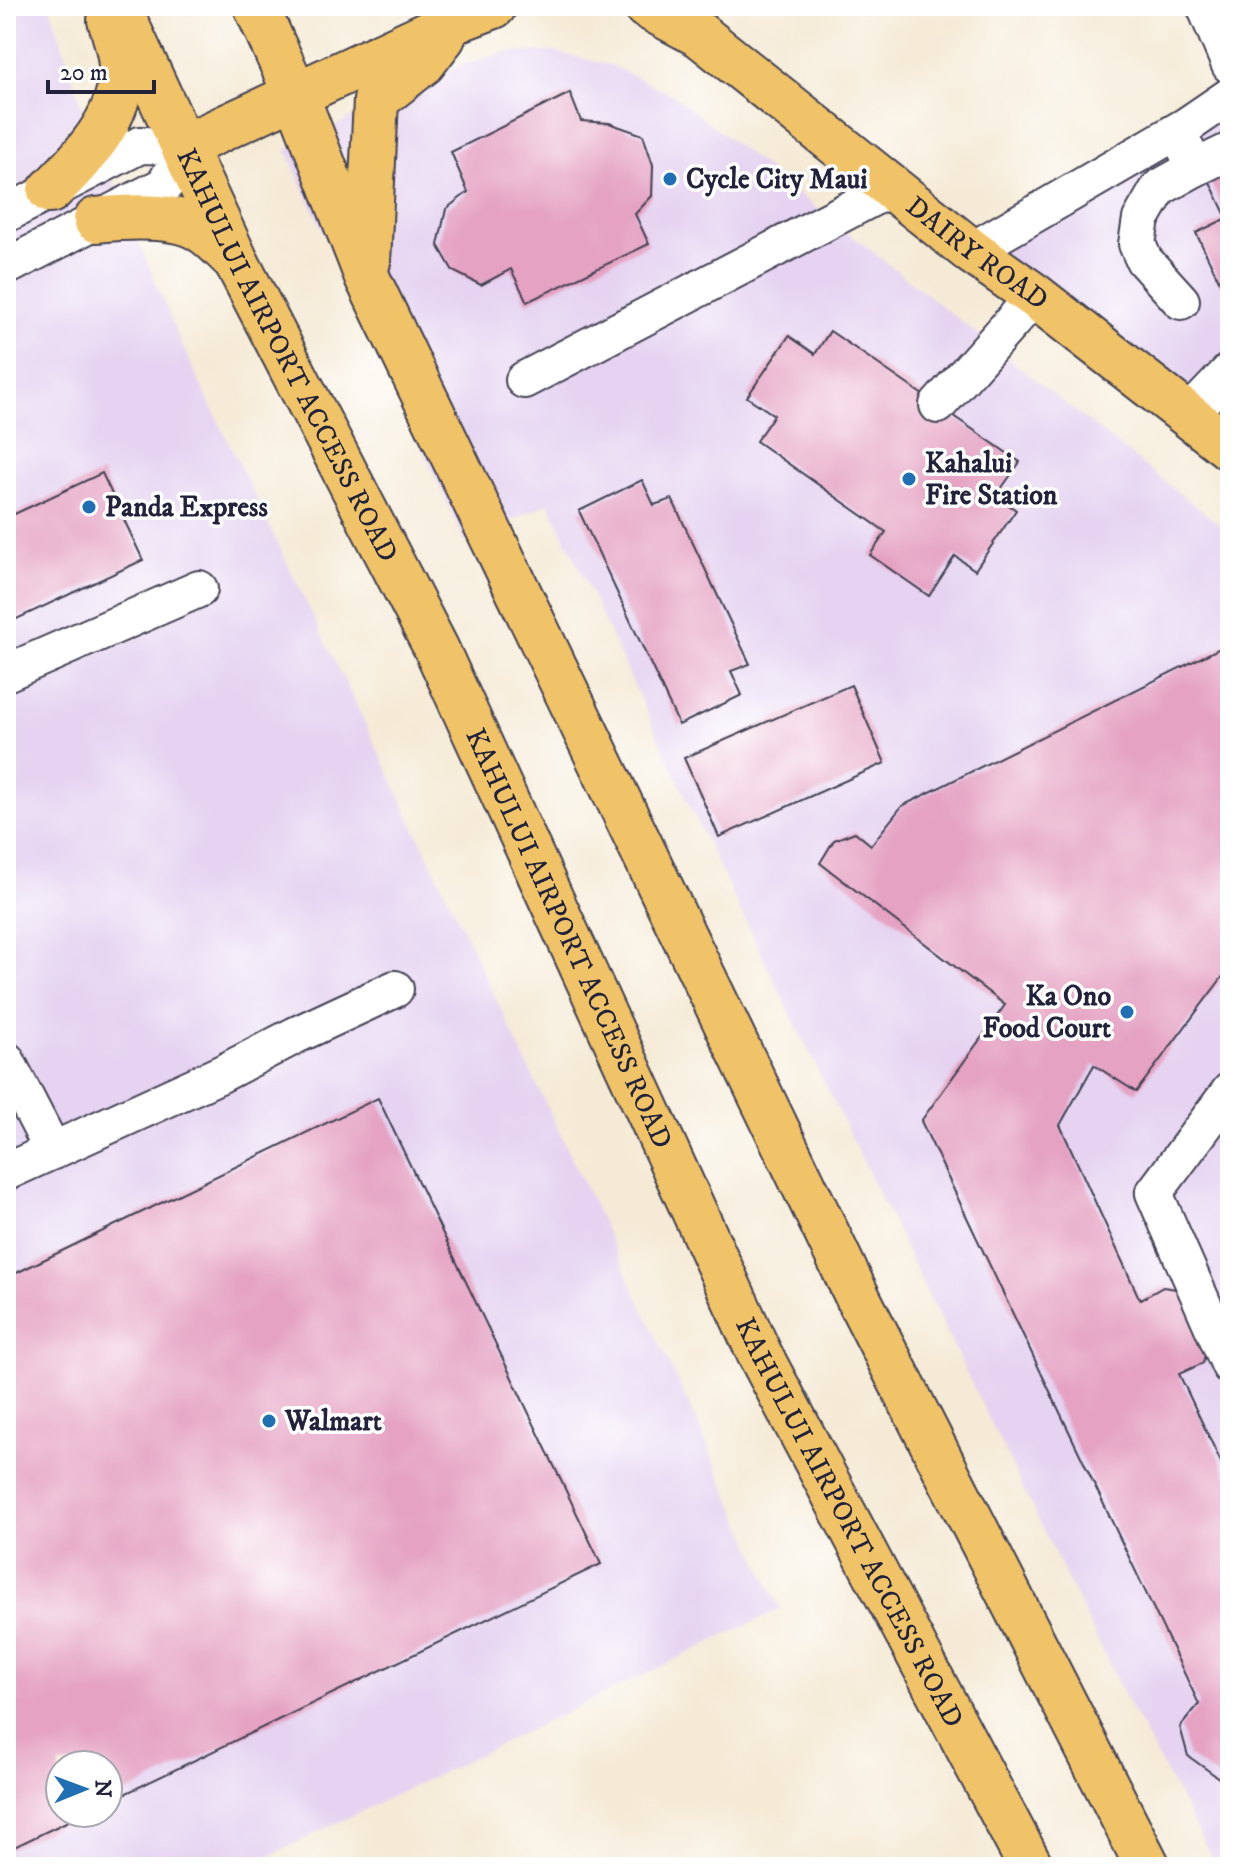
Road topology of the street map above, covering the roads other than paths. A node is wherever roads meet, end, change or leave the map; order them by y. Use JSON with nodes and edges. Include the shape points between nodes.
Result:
{"nodes":[{"id":1,"x":107,"y":6,"type":"edge"},
{"id":2,"x":118,"y":6,"type":"edge"},
{"id":3,"x":256,"y":6,"type":"edge"},
{"id":4,"x":646,"y":6,"type":"edge"},
{"id":5,"x":1205,"y":6,"type":"edge"},
{"id":6,"x":476,"y":13,"type":"edge"},
{"id":7,"x":1230,"y":65,"type":"edge"},
{"id":8,"x":296,"y":95,"type":"junction"},
{"id":9,"x":1230,"y":96,"type":"edge"},
{"id":10,"x":1177,"y":132,"type":"junction"},
{"id":11,"x":185,"y":146,"type":"junction"},
{"id":12,"x":1230,"y":151,"type":"edge"},
{"id":13,"x":1195,"y":168,"type":"junction"},
{"id":14,"x":891,"y":188,"type":"junction"},
{"id":15,"x":50,"y":191,"type":"junction"},
{"id":16,"x":6,"y":214,"type":"edge"},
{"id":17,"x":96,"y":220,"type":"junction"},
{"id":18,"x":971,"y":251,"type":"junction"},
{"id":19,"x":236,"y":261,"type":"junction"},
{"id":20,"x":6,"y":267,"type":"edge"},
{"id":21,"x":367,"y":277,"type":"junction"},
{"id":22,"x":1035,"y":296,"type":"junction"},
{"id":23,"x":1181,"y":301,"type":"dead end"},
{"id":24,"x":1230,"y":371,"type":"edge"},
{"id":25,"x":524,"y":380,"type":"dead end"},
{"id":26,"x":938,"y":405,"type":"dead end"},
{"id":27,"x":1188,"y":415,"type":"junction"},
{"id":28,"x":1230,"y":448,"type":"edge"},
{"id":29,"x":199,"y":589,"type":"dead end"},
{"id":30,"x":6,"y":673,"type":"edge"},
{"id":31,"x":395,"y":989,"type":"dead end"},
{"id":32,"x":6,"y":1060,"type":"edge"},
{"id":33,"x":1230,"y":1091,"type":"edge"},
{"id":34,"x":53,"y":1151,"type":"junction"},
{"id":35,"x":6,"y":1172,"type":"edge"},
{"id":36,"x":1230,"y":1366,"type":"edge"},
{"id":37,"x":1031,"y":1867,"type":"edge"},
{"id":38,"x":1148,"y":1867,"type":"edge"}],
"edges":[{"from":1,"to":15,"type":"main road","via":[[120,60],[114,103],[101,136]]},
{"from":2,"to":11,"type":"main road","name":"KAHULUI AIRPORT ACCESS ROAD"},
{"from":3,"to":8,"type":"main road"},
{"from":4,"to":14,"type":"main road","name":"DAIRY ROAD","via":[[700,35]]},
{"from":5,"to":7,"type":"street"},
{"from":6,"to":8,"type":"main road"},
{"from":6,"to":21,"type":"main road","via":[[376,100]]},
{"from":8,"to":11,"type":"main road"},
{"from":8,"to":21,"type":"main road"},
{"from":9,"to":10,"type":"street"},
{"from":10,"to":13,"type":"street"},
{"from":10,"to":18,"type":"street"},
{"from":11,"to":15,"type":"street","via":[[140,145]]},
{"from":11,"to":17,"type":"street","via":[[165,185]]},
{"from":11,"to":19,"type":"main road","name":"KAHULUI AIRPORT ACCESS ROAD"},
{"from":12,"to":13,"type":"street"},
{"from":13,"to":23,"type":"street","via":[[1159,188],[1141,219],[1137,244],[1144,260]]},
{"from":14,"to":18,"type":"main road","name":"DAIRY ROAD"},
{"from":14,"to":25,"type":"street"},
{"from":15,"to":16,"type":"street"},
{"from":17,"to":19,"type":"main road","via":[[136,216],[200,228]]},
{"from":17,"to":20,"type":"street"},
{"from":18,"to":22,"type":"main road","name":"DAIRY ROAD"},
{"from":19,"to":37,"type":"main road","name":"KAHULUI AIRPORT ACCESS ROAD","via":[[436,648],[759,1353]]},
{"from":21,"to":38,"type":"main road","via":[[859,1300]]},
{"from":22,"to":26,"type":"street"},
{"from":22,"to":27,"type":"main road","name":"DAIRY ROAD"},
{"from":24,"to":27,"type":"street"},
{"from":27,"to":28,"type":"main road","name":"DAIRY ROAD"},
{"from":29,"to":30,"type":"street"},
{"from":31,"to":34,"type":"street"},
{"from":32,"to":34,"type":"street"},
{"from":33,"to":36,"type":"street","via":[[1154,1193]]},
{"from":34,"to":35,"type":"street"}]}
